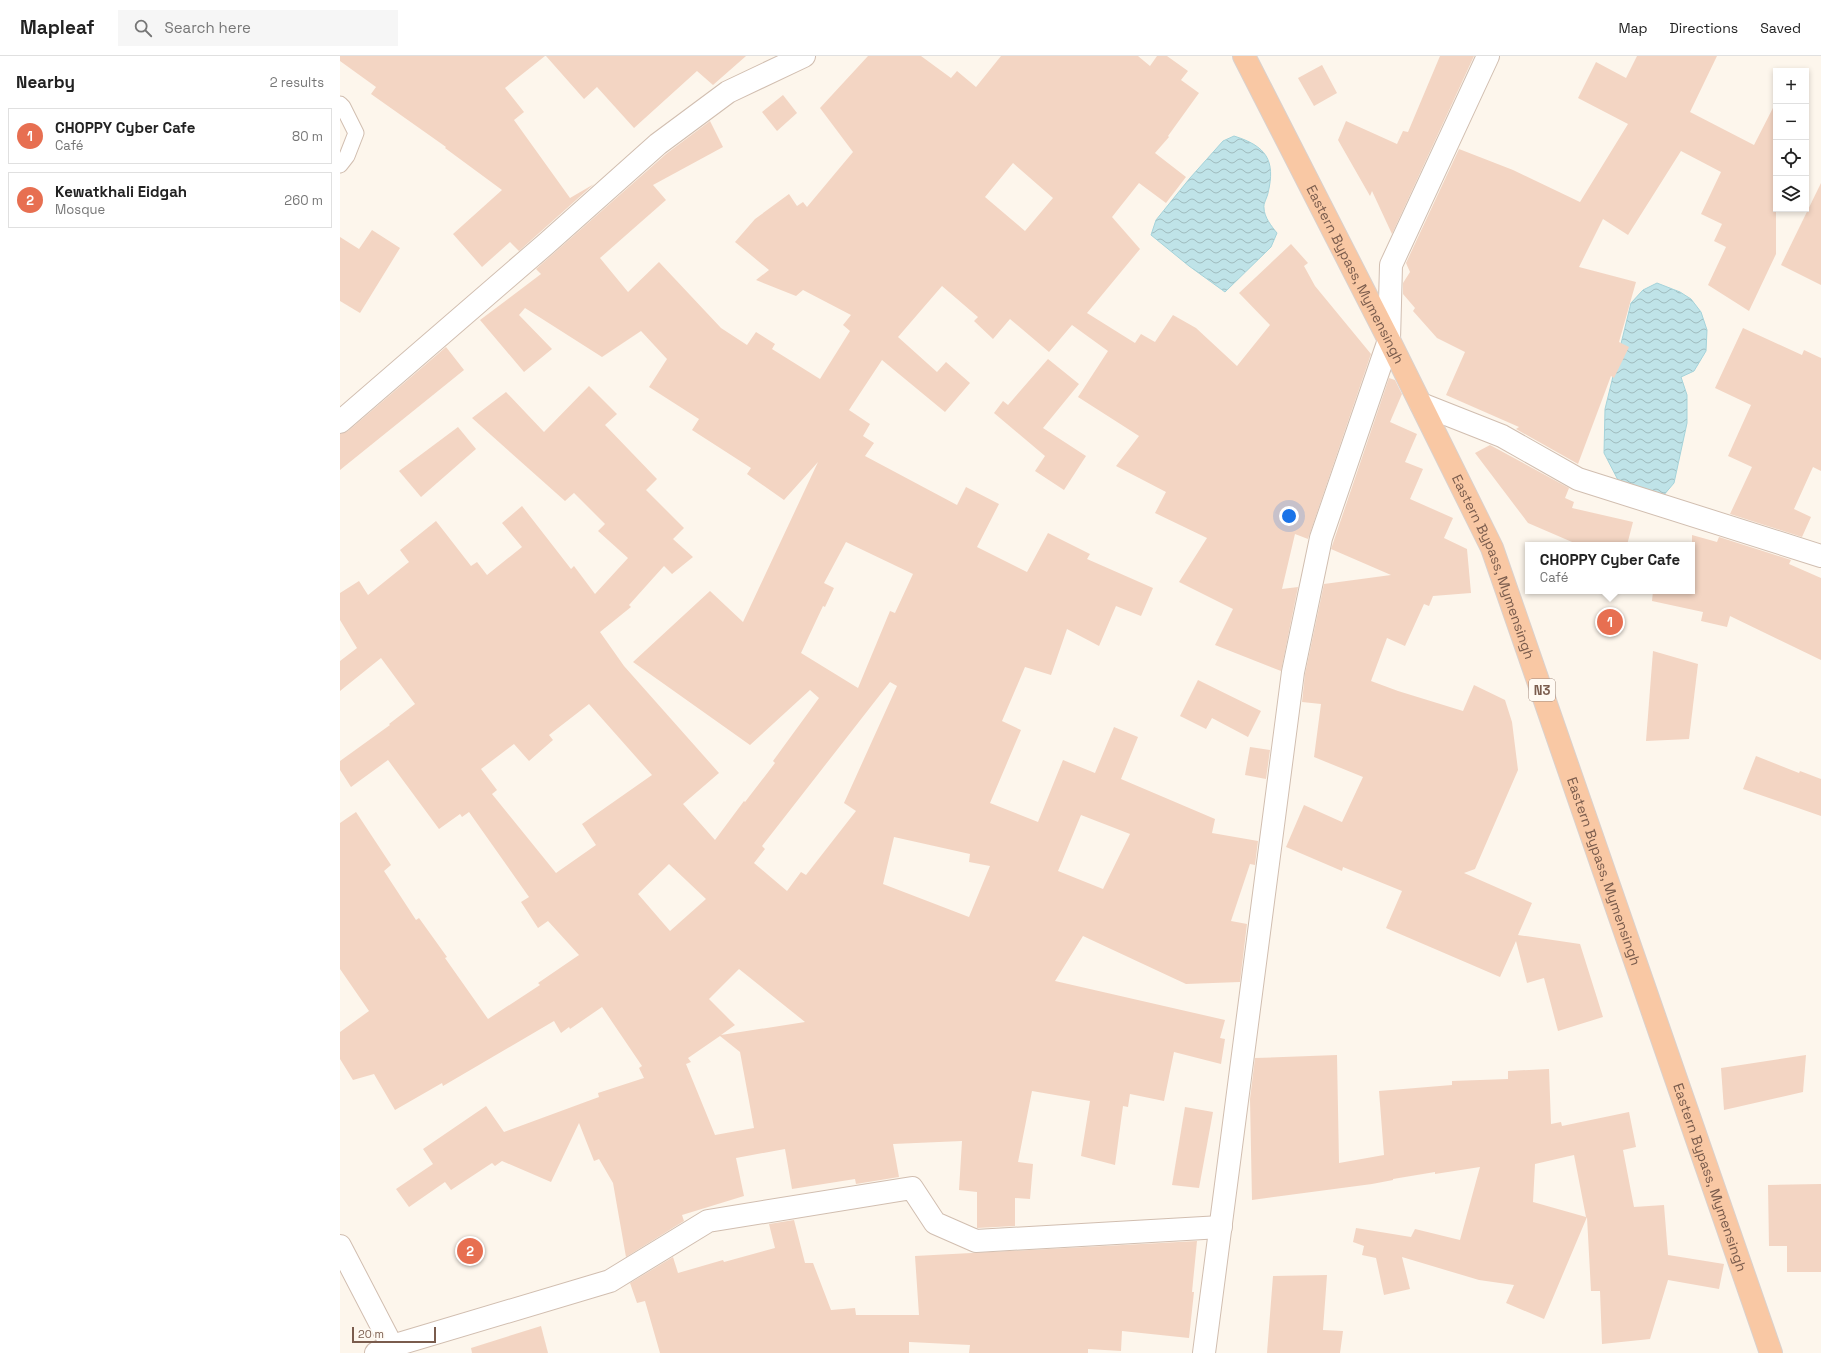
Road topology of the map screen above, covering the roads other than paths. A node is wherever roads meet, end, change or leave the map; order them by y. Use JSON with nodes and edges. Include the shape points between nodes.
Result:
{"nodes":[{"id":1,"x":804,"y":56,"type":"edge"},
{"id":2,"x":1244,"y":56,"type":"edge"},
{"id":3,"x":1488,"y":56,"type":"edge"},
{"id":4,"x":340,"y":104,"type":"edge"},
{"id":5,"x":340,"y":165,"type":"edge"},
{"id":6,"x":1389,"y":340,"type":"junction"},
{"id":7,"x":1421,"y":404,"type":"junction"},
{"id":8,"x":340,"y":422,"type":"edge"},
{"id":9,"x":1821,"y":556,"type":"edge"},
{"id":10,"x":1221,"y":1227,"type":"junction"},
{"id":11,"x":340,"y":1246,"type":"edge"},
{"id":12,"x":384,"y":1350,"type":"edge"},
{"id":13,"x":1204,"y":1353,"type":"edge"},
{"id":14,"x":1771,"y":1353,"type":"edge"}],
"edges":[{"from":1,"to":8,"type":"street","via":[[728,92],[658,144]]},
{"from":2,"to":6,"type":"highway","name":"Eastern Bypass, Mymensingh","number":"N3"},
{"from":3,"to":6,"type":"street","via":[[1391,265]]},
{"from":4,"to":5,"type":"lane","via":[[356,133],[347,156]]},
{"from":6,"to":7,"type":"highway","name":"Eastern Bypass, Mymensingh","number":"N3"},
{"from":6,"to":10,"type":"street","via":[[1321,538],[1293,672]]},
{"from":7,"to":9,"type":"street","via":[[1502,436],[1578,479]]},
{"from":7,"to":14,"type":"highway","name":"Eastern Bypass, Mymensingh","number":"N3","via":[[1492,548]]},
{"from":10,"to":12,"type":"street","via":[[976,1241],[935,1223],[912,1188],[708,1221],[610,1281]]},
{"from":10,"to":13,"type":"street"},
{"from":11,"to":12,"type":"street"}]}
